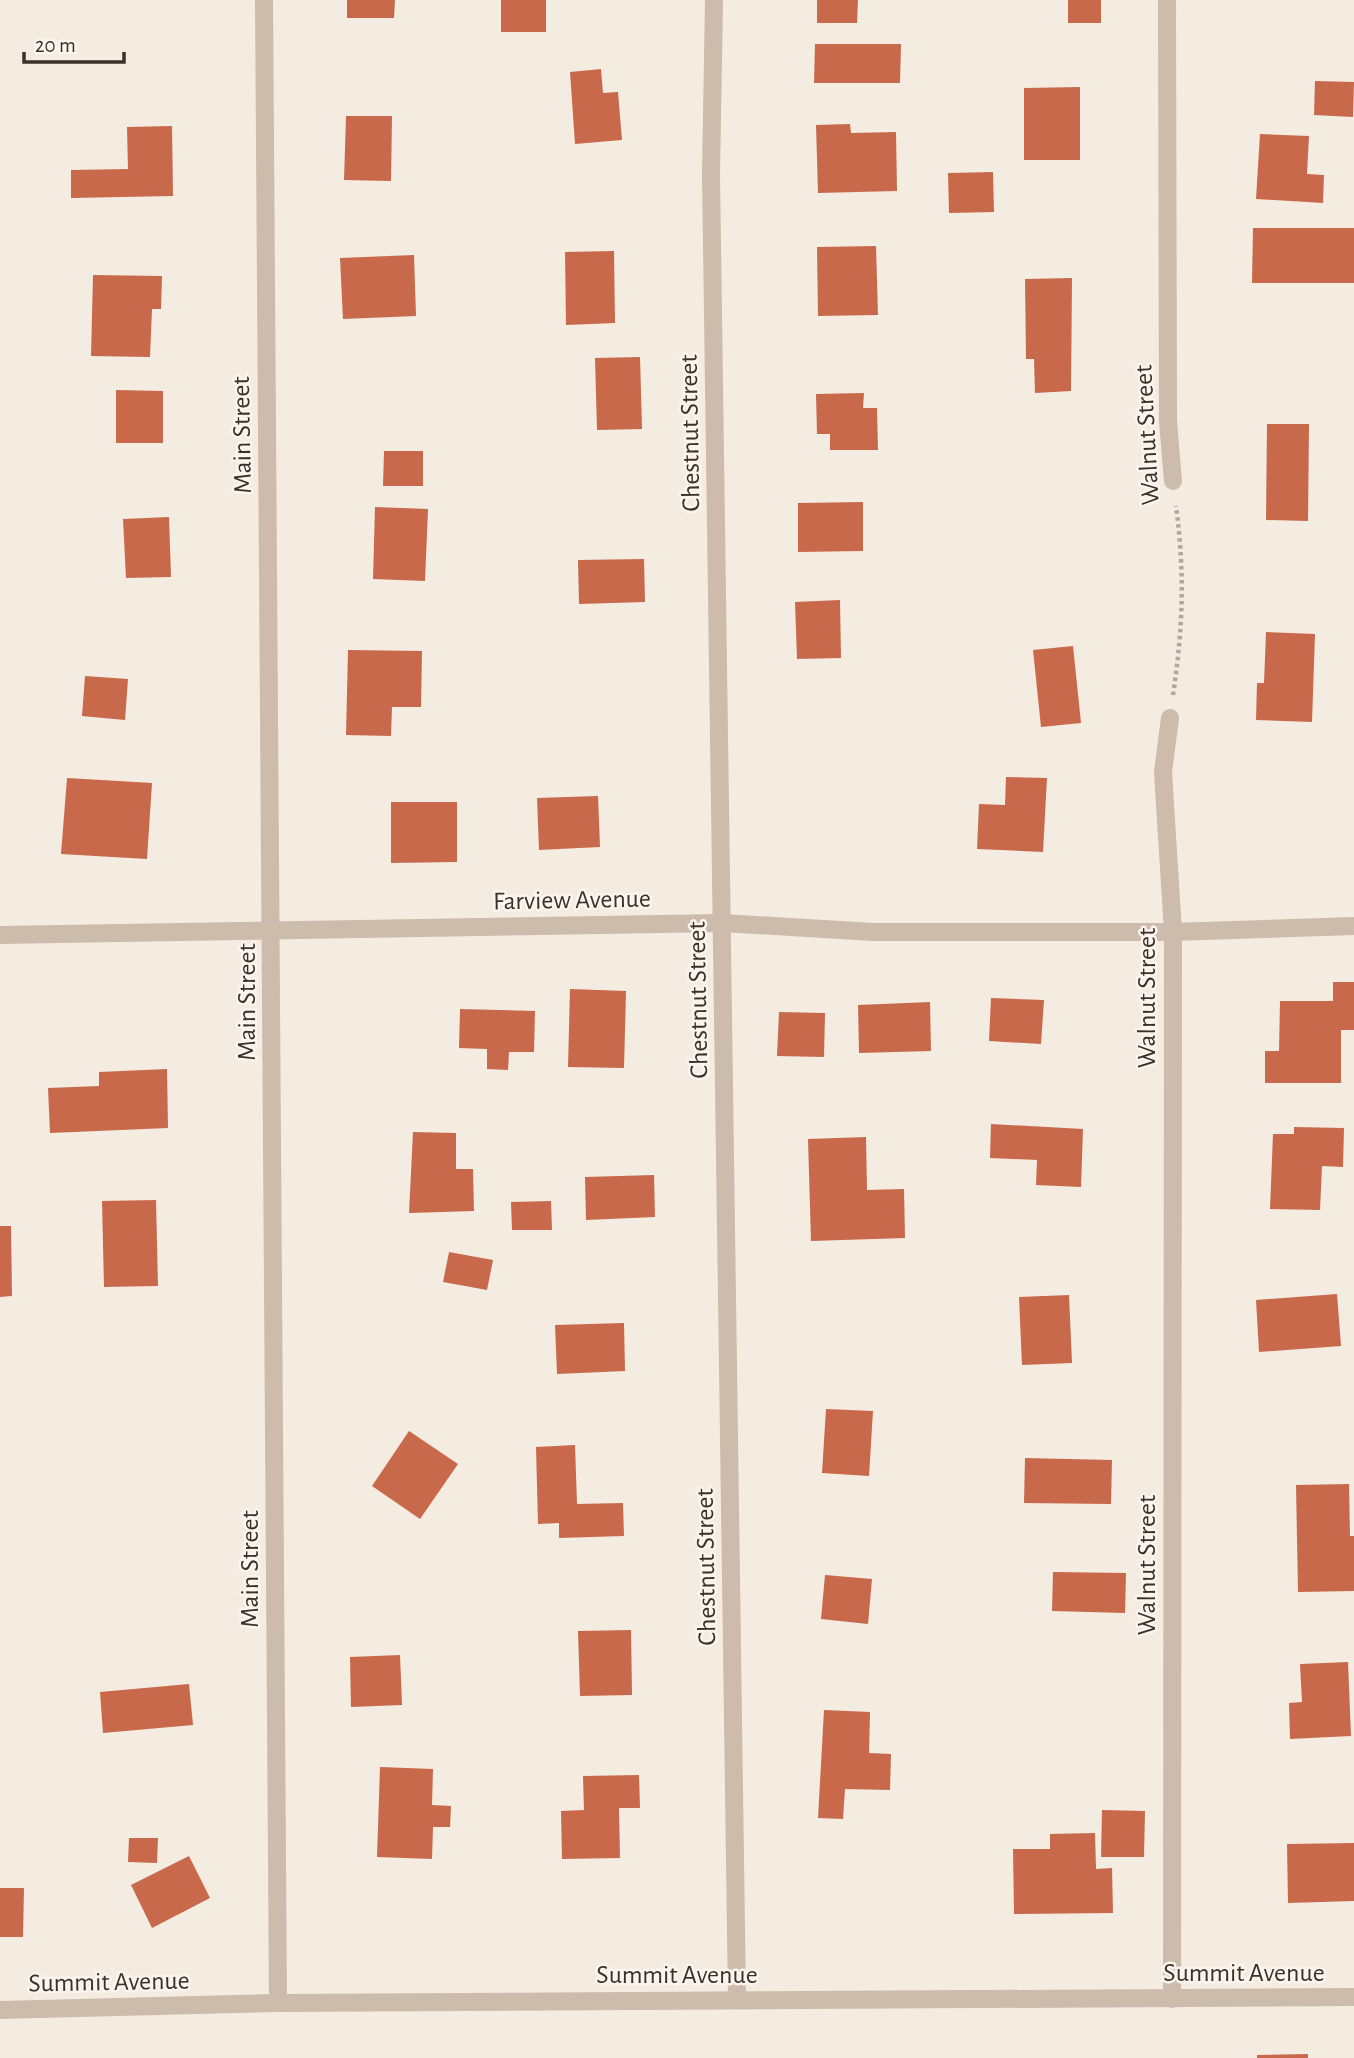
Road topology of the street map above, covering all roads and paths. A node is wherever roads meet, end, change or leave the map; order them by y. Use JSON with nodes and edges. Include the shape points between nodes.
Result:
{"nodes":[{"id":1,"x":264,"y":0,"type":"edge"},
{"id":2,"x":715,"y":0,"type":"edge"},
{"id":3,"x":1167,"y":0,"type":"edge"},
{"id":4,"x":1173,"y":481,"type":"joint"},
{"id":5,"x":1170,"y":718,"type":"joint"},
{"id":6,"x":723,"y":923,"type":"junction"},
{"id":7,"x":1354,"y":926,"type":"edge"},
{"id":8,"x":272,"y":931,"type":"junction"},
{"id":9,"x":1173,"y":932,"type":"junction"},
{"id":10,"x":0,"y":935,"type":"edge"},
{"id":11,"x":1354,"y":1997,"type":"edge"},
{"id":12,"x":737,"y":1999,"type":"junction"},
{"id":13,"x":1172,"y":1999,"type":"junction"},
{"id":14,"x":278,"y":2003,"type":"junction"},
{"id":15,"x":0,"y":2010,"type":"edge"}],
"edges":[{"from":1,"to":8,"type":"street","name":"Main Street"},
{"from":2,"to":6,"type":"street","name":"Chestnut Street","via":[[711,174]]},
{"from":3,"to":4,"type":"street","name":"Walnut Street","via":[[1168,421]]},
{"from":4,"to":5,"type":"path","name":"Walnut Street","via":[[1184,563],[1181,638]]},
{"from":5,"to":9,"type":"street","name":"Walnut Street","via":[[1163,772]]},
{"from":6,"to":8,"type":"street","name":"Farview Avenue"},
{"from":6,"to":9,"type":"street","name":"Farview Avenue","via":[[873,932]]},
{"from":6,"to":12,"type":"street","name":"Chestnut Street"},
{"from":7,"to":9,"type":"street","name":"Farview Avenue"},
{"from":8,"to":10,"type":"street","name":"Farview Avenue"},
{"from":8,"to":14,"type":"street","name":"Main Street"},
{"from":9,"to":13,"type":"street","name":"Walnut Street"},
{"from":11,"to":13,"type":"street","name":"Summit Avenue"},
{"from":12,"to":13,"type":"street","name":"Summit Avenue"},
{"from":12,"to":14,"type":"street","name":"Summit Avenue"},
{"from":14,"to":15,"type":"street","name":"Summit Avenue"}]}
